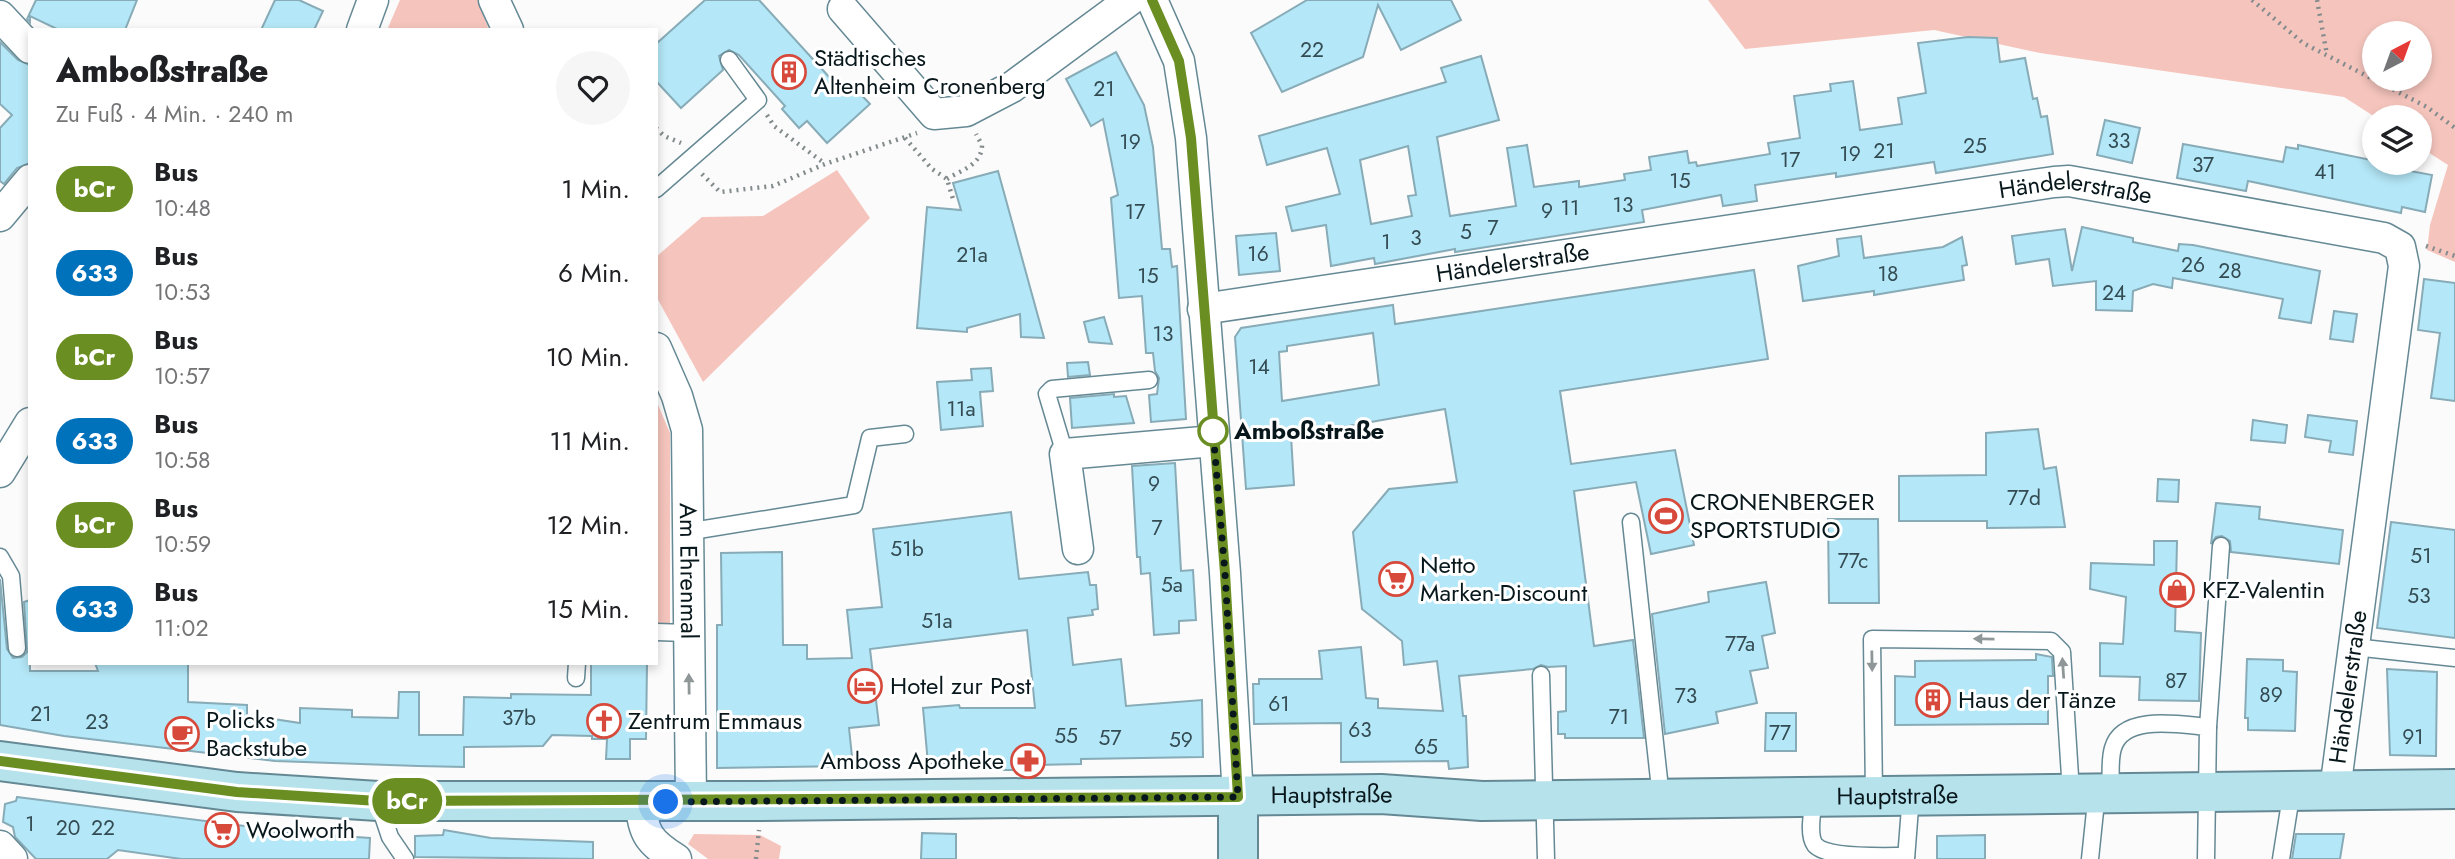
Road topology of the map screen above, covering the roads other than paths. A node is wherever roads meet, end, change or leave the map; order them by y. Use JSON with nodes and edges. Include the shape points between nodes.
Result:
{"nodes":[{"id":1,"x":373,"y":0,"type":"edge"},
{"id":2,"x":494,"y":0,"type":"edge"},
{"id":3,"x":1130,"y":0,"type":"edge"},
{"id":4,"x":1152,"y":0,"type":"edge"},
{"id":5,"x":843,"y":9,"type":"dead end"},
{"id":6,"x":0,"y":16,"type":"edge"},
{"id":7,"x":363,"y":28,"type":"edge"},
{"id":8,"x":507,"y":28,"type":"edge"},
{"id":9,"x":28,"y":46,"type":"edge"},
{"id":10,"x":729,"y":60,"type":"dead end"},
{"id":11,"x":28,"y":182,"type":"edge"},
{"id":12,"x":658,"y":187,"type":"edge"},
{"id":13,"x":0,"y":216,"type":"edge"},
{"id":14,"x":1203,"y":309,"type":"junction"},
{"id":15,"x":658,"y":353,"type":"edge"},
{"id":16,"x":1149,"y":380,"type":"dead end"},
{"id":17,"x":28,"y":426,"type":"edge"},
{"id":18,"x":905,"y":435,"type":"dead end"},
{"id":19,"x":1214,"y":441,"type":"junction"},
{"id":20,"x":1065,"y":454,"type":"junction"},
{"id":21,"x":0,"y":472,"type":"edge"},
{"id":22,"x":1630,"y":522,"type":"dead end"},
{"id":23,"x":686,"y":531,"type":"junction"},
{"id":24,"x":2221,"y":546,"type":"dead end"},
{"id":25,"x":1078,"y":549,"type":"dead end"},
{"id":26,"x":0,"y":557,"type":"edge"},
{"id":27,"x":658,"y":632,"type":"edge"},
{"id":28,"x":687,"y":633,"type":"junction"},
{"id":29,"x":2354,"y":647,"type":"junction"},
{"id":30,"x":17,"y":648,"type":"dead end"},
{"id":31,"x":2455,"y":658,"type":"edge"},
{"id":32,"x":1541,"y":675,"type":"dead end"},
{"id":33,"x":2208,"y":727,"type":"junction"},
{"id":34,"x":0,"y":761,"type":"edge"},
{"id":35,"x":2455,"y":789,"type":"edge"},
{"id":36,"x":2292,"y":790,"type":"junction"},
{"id":37,"x":2335,"y":790,"type":"junction"},
{"id":38,"x":2208,"y":791,"type":"junction"},
{"id":39,"x":2093,"y":792,"type":"junction"},
{"id":40,"x":1893,"y":795,"type":"junction"},
{"id":41,"x":1814,"y":796,"type":"junction"},
{"id":42,"x":1238,"y":797,"type":"junction"},
{"id":43,"x":1544,"y":798,"type":"junction"},
{"id":44,"x":1661,"y":798,"type":"junction"},
{"id":45,"x":378,"y":801,"type":"junction"},
{"id":46,"x":691,"y":801,"type":"junction"},
{"id":47,"x":641,"y":802,"type":"junction"},
{"id":48,"x":0,"y":846,"type":"edge"},
{"id":49,"x":1906,"y":858,"type":"edge"},
{"id":50,"x":12,"y":859,"type":"edge"},
{"id":51,"x":405,"y":859,"type":"edge"},
{"id":52,"x":676,"y":859,"type":"edge"},
{"id":53,"x":1238,"y":859,"type":"edge"},
{"id":54,"x":1546,"y":859,"type":"edge"},
{"id":55,"x":2090,"y":859,"type":"edge"},
{"id":56,"x":2206,"y":859,"type":"edge"},
{"id":57,"x":2281,"y":859,"type":"edge"}],
"edges":[{"from":1,"to":7,"type":"street"},
{"from":2,"to":8,"type":"street"},
{"from":3,"to":5,"type":"street","via":[[1012,87],[966,111],[934,114]]},
{"from":4,"to":14,"type":"street","via":[[1179,61],[1191,138]]},
{"from":6,"to":9,"type":"street"},
{"from":10,"to":12,"type":"lane","via":[[758,100]]},
{"from":11,"to":13,"type":"street"},
{"from":14,"to":19,"type":"street"},
{"from":14,"to":29,"type":"street","name":"Händelerstraße","via":[[2069,181],[2384,238],[2400,247],[2404,266]]},
{"from":15,"to":23,"type":"street","name":"Am Ehrenmal","via":[[687,430]]},
{"from":16,"to":20,"type":"lane","via":[[1052,389],[1047,394]]},
{"from":17,"to":21,"type":"street"},
{"from":18,"to":23,"type":"lane","via":[[870,438],[854,505]]},
{"from":19,"to":20,"type":"street"},
{"from":19,"to":42,"type":"street"},
{"from":20,"to":25,"type":"street"},
{"from":22,"to":44,"type":"lane"},
{"from":23,"to":28,"type":"street","name":"Am Ehrenmal"},
{"from":24,"to":33,"type":"lane"},
{"from":26,"to":30,"type":"lane","via":[[11,576]]},
{"from":27,"to":28,"type":"lane"},
{"from":46,"to":28,"type":"street","name":"Am Ehrenmal","one_way":true},
{"from":29,"to":31,"type":"lane"},
{"from":29,"to":37,"type":"street","name":"Händelerstraße"},
{"from":32,"to":43,"type":"lane"},
{"from":33,"to":38,"type":"lane"},
{"from":33,"to":39,"type":"lane","via":[[2147,722],[2125,732],[2113,746]]},
{"from":34,"to":45,"type":"main road","name":"Hauptstraße","via":[[237,792]]},
{"from":35,"to":37,"type":"main road","name":"Hauptstraße"},
{"from":36,"to":37,"type":"main road","name":"Hauptstraße"},
{"from":36,"to":38,"type":"main road","name":"Hauptstraße"},
{"from":36,"to":57,"type":"lane"},
{"from":38,"to":39,"type":"main road","name":"Hauptstraße"},
{"from":38,"to":56,"type":"lane"},
{"from":39,"to":40,"type":"main road","name":"Hauptstraße"},
{"from":39,"to":40,"type":"lane","one_way":true,"via":[[2062,652],[2051,641],[1872,639]]},
{"from":39,"to":55,"type":"lane"},
{"from":40,"to":41,"type":"main road","name":"Hauptstraße"},
{"from":40,"to":49,"type":"lane"},
{"from":41,"to":44,"type":"main road","name":"Hauptstraße"},
{"from":41,"to":49,"type":"lane","via":[[1812,834],[1815,845],[1828,855]]},
{"from":42,"to":43,"type":"main road","name":"Hauptstraße"},
{"from":42,"to":46,"type":"main road","name":"Hauptstraße"},
{"from":42,"to":53,"type":"main road"},
{"from":43,"to":44,"type":"main road","name":"Hauptstraße"},
{"from":43,"to":54,"type":"lane"},
{"from":45,"to":47,"type":"main road","name":"Hauptstraße"},
{"from":45,"to":51,"type":"lane","via":[[390,837]]},
{"from":46,"to":47,"type":"main road","name":"Hauptstraße"},
{"from":47,"to":52,"type":"street","via":[[646,835]]},
{"from":48,"to":50,"type":"street"}]}
